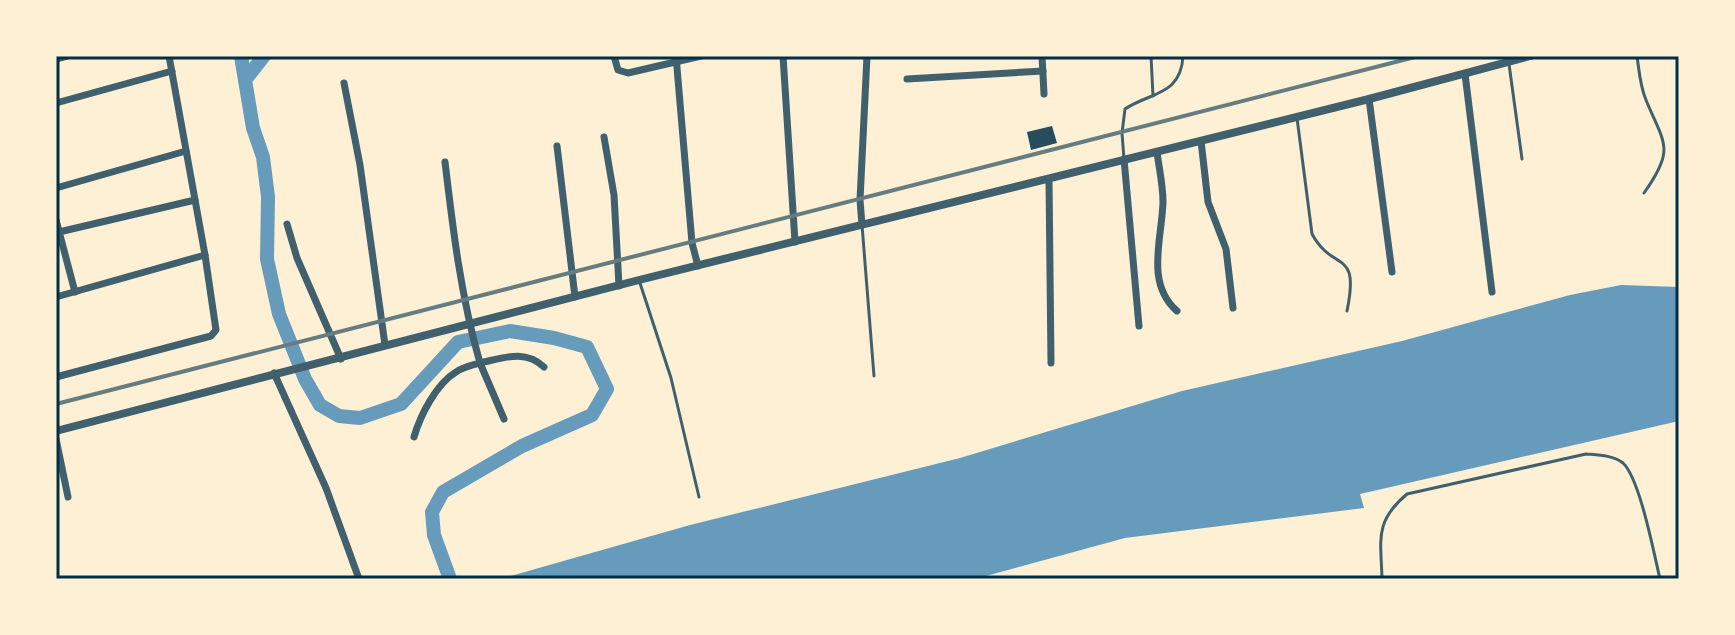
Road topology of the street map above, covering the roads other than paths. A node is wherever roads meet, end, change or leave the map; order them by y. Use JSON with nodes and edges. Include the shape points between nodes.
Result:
{"nodes":[{"id":1,"x":67,"y":56,"type":"edge"},
{"id":2,"x":169,"y":56,"type":"edge"},
{"id":3,"x":614,"y":56,"type":"edge"},
{"id":4,"x":701,"y":56,"type":"edge"},
{"id":5,"x":783,"y":56,"type":"edge"},
{"id":6,"x":867,"y":56,"type":"edge"},
{"id":7,"x":1042,"y":56,"type":"edge"},
{"id":8,"x":1151,"y":56,"type":"edge"},
{"id":9,"x":1183,"y":56,"type":"edge"},
{"id":10,"x":1530,"y":56,"type":"edge"},
{"id":11,"x":1637,"y":56,"type":"edge"},
{"id":12,"x":56,"y":59,"type":"edge"},
{"id":13,"x":676,"y":59,"type":"edge"},
{"id":14,"x":1496,"y":61,"type":"edge"},
{"id":15,"x":1509,"y":62,"type":"junction"},
{"id":16,"x":172,"y":71,"type":"junction"},
{"id":17,"x":1043,"y":71,"type":"junction"},
{"id":18,"x":1465,"y":74,"type":"junction"},
{"id":19,"x":907,"y":79,"type":"dead end"},
{"id":20,"x":344,"y":83,"type":"dead end"},
{"id":21,"x":1044,"y":94,"type":"dead end"},
{"id":22,"x":1153,"y":96,"type":"junction"},
{"id":23,"x":1369,"y":99,"type":"junction"},
{"id":24,"x":56,"y":103,"type":"edge"},
{"id":25,"x":1297,"y":118,"type":"junction"},
{"id":26,"x":604,"y":137,"type":"dead end"},
{"id":27,"x":1201,"y":141,"type":"junction"},
{"id":28,"x":557,"y":146,"type":"dead end"},
{"id":29,"x":186,"y":151,"type":"junction"},
{"id":30,"x":1157,"y":152,"type":"junction"},
{"id":31,"x":1124,"y":159,"type":"junction"},
{"id":32,"x":1522,"y":159,"type":"dead end"},
{"id":33,"x":445,"y":162,"type":"dead end"},
{"id":34,"x":1049,"y":179,"type":"junction"},
{"id":35,"x":56,"y":188,"type":"edge"},
{"id":36,"x":1644,"y":193,"type":"dead end"},
{"id":37,"x":195,"y":200,"type":"junction"},
{"id":38,"x":56,"y":220,"type":"edge"},
{"id":39,"x":287,"y":224,"type":"dead end"},
{"id":40,"x":862,"y":225,"type":"junction"},
{"id":41,"x":59,"y":232,"type":"junction"},
{"id":42,"x":795,"y":242,"type":"junction"},
{"id":43,"x":205,"y":255,"type":"junction"},
{"id":44,"x":698,"y":266,"type":"junction"},
{"id":45,"x":1392,"y":272,"type":"dead end"},
{"id":46,"x":639,"y":280,"type":"junction"},
{"id":47,"x":619,"y":286,"type":"junction"},
{"id":48,"x":75,"y":292,"type":"junction"},
{"id":49,"x":1492,"y":292,"type":"dead end"},
{"id":50,"x":56,"y":297,"type":"edge"},
{"id":51,"x":575,"y":297,"type":"junction"},
{"id":52,"x":1233,"y":308,"type":"dead end"},
{"id":53,"x":1177,"y":311,"type":"dead end"},
{"id":54,"x":1347,"y":311,"type":"dead end"},
{"id":55,"x":469,"y":325,"type":"junction"},
{"id":56,"x":1139,"y":326,"type":"dead end"},
{"id":57,"x":385,"y":345,"type":"junction"},
{"id":58,"x":341,"y":359,"type":"junction"},
{"id":59,"x":480,"y":363,"type":"junction"},
{"id":60,"x":1051,"y":363,"type":"dead end"},
{"id":61,"x":544,"y":367,"type":"dead end"},
{"id":62,"x":274,"y":373,"type":"junction"},
{"id":63,"x":874,"y":376,"type":"dead end"},
{"id":64,"x":56,"y":377,"type":"edge"},
{"id":65,"x":504,"y":419,"type":"dead end"},
{"id":66,"x":56,"y":431,"type":"edge"},
{"id":67,"x":414,"y":437,"type":"dead end"},
{"id":68,"x":56,"y":439,"type":"edge"},
{"id":69,"x":68,"y":497,"type":"dead end"},
{"id":70,"x":699,"y":497,"type":"dead end"},
{"id":71,"x":359,"y":579,"type":"edge"},
{"id":72,"x":1382,"y":579,"type":"edge"},
{"id":73,"x":1660,"y":579,"type":"edge"}],
"edges":[{"from":1,"to":12,"type":"street"},
{"from":2,"to":16,"type":"street"},
{"from":3,"to":13,"type":"street","via":[[624,73]]},
{"from":4,"to":13,"type":"street"},
{"from":5,"to":42,"type":"street"},
{"from":6,"to":40,"type":"street"},
{"from":7,"to":17,"type":"street"},
{"from":8,"to":22,"type":"lane"},
{"from":9,"to":22,"type":"lane","via":[[1173,84]]},
{"from":10,"to":15,"type":"street"},
{"from":11,"to":36,"type":"lane","via":[[1643,93],[1664,142],[1658,173]]},
{"from":13,"to":44,"type":"street"},
{"from":14,"to":15,"type":"street"},
{"from":14,"to":18,"type":"street"},
{"from":15,"to":32,"type":"lane"},
{"from":16,"to":24,"type":"street"},
{"from":16,"to":29,"type":"street"},
{"from":17,"to":19,"type":"street"},
{"from":17,"to":21,"type":"street"},
{"from":18,"to":23,"type":"street"},
{"from":18,"to":49,"type":"street"},
{"from":20,"to":57,"type":"street"},
{"from":22,"to":31,"type":"lane","via":[[1125,109]]},
{"from":23,"to":25,"type":"street"},
{"from":23,"to":45,"type":"street"},
{"from":25,"to":27,"type":"street"},
{"from":25,"to":54,"type":"lane","via":[[1312,234],[1352,277]]},
{"from":26,"to":47,"type":"street","via":[[614,195]]},
{"from":27,"to":30,"type":"street"},
{"from":27,"to":52,"type":"street","via":[[1208,202],[1226,249]]},
{"from":28,"to":51,"type":"street"},
{"from":29,"to":35,"type":"street"},
{"from":29,"to":37,"type":"street"},
{"from":30,"to":31,"type":"street"},
{"from":30,"to":53,"type":"street","via":[[1163,200],[1159,281],[1166,302]]},
{"from":31,"to":34,"type":"street"},
{"from":31,"to":56,"type":"street"},
{"from":33,"to":55,"type":"street"},
{"from":34,"to":40,"type":"street"},
{"from":34,"to":60,"type":"street"},
{"from":37,"to":41,"type":"street"},
{"from":37,"to":43,"type":"street"},
{"from":38,"to":41,"type":"street"},
{"from":39,"to":58,"type":"street"},
{"from":40,"to":42,"type":"street"},
{"from":40,"to":63,"type":"lane"},
{"from":41,"to":48,"type":"street"},
{"from":42,"to":44,"type":"street"},
{"from":43,"to":48,"type":"street"},
{"from":43,"to":64,"type":"street","via":[[217,326],[211,336]]},
{"from":44,"to":46,"type":"street"},
{"from":46,"to":47,"type":"street"},
{"from":46,"to":70,"type":"lane","via":[[678,404]]},
{"from":47,"to":51,"type":"street"},
{"from":48,"to":50,"type":"street"},
{"from":51,"to":55,"type":"street"},
{"from":55,"to":57,"type":"street"},
{"from":55,"to":59,"type":"street"},
{"from":57,"to":58,"type":"street"},
{"from":58,"to":62,"type":"street"},
{"from":59,"to":61,"type":"street","via":[[521,355]]},
{"from":59,"to":65,"type":"street"},
{"from":59,"to":67,"type":"street","via":[[455,372],[444,383]]},
{"from":62,"to":66,"type":"street"},
{"from":62,"to":71,"type":"street","via":[[326,488]]},
{"from":68,"to":69,"type":"street"},
{"from":72,"to":73,"type":"lane","via":[[1381,532],[1389,510],[1407,494],[1586,454],[1623,464],[1634,480]]}]}
